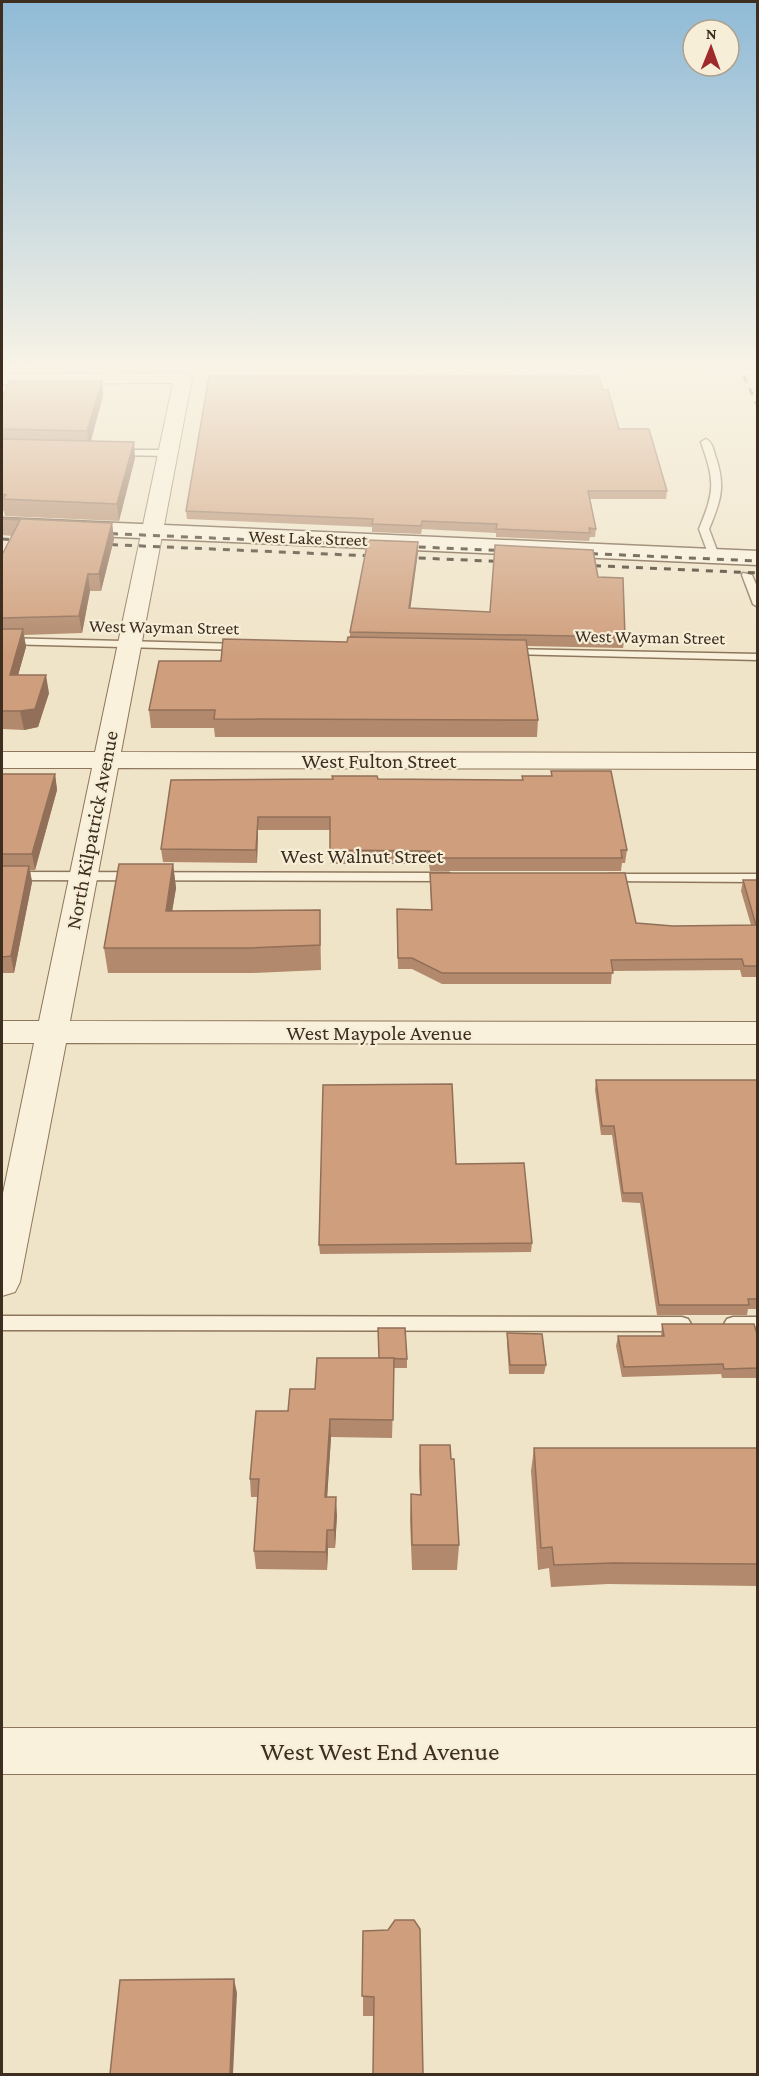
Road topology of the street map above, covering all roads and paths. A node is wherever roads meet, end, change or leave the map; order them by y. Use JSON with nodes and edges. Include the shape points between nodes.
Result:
{"nodes":[{"id":1,"x":167,"y":460,"type":"edge"},
{"id":2,"x":712,"y":460,"type":"edge"},
{"id":3,"x":2,"y":525,"type":"edge"},
{"id":4,"x":2,"y":534,"type":"edge"},
{"id":5,"x":152,"y":540,"type":"junction"},
{"id":6,"x":2,"y":543,"type":"edge"},
{"id":7,"x":714,"y":556,"type":"junction"},
{"id":8,"x":755,"y":569,"type":"edge"},
{"id":9,"x":758,"y":604,"type":"edge"},
{"id":10,"x":2,"y":641,"type":"edge"},
{"id":11,"x":130,"y":645,"type":"junction"},
{"id":12,"x":255,"y":647,"type":"edge"},
{"id":13,"x":494,"y":652,"type":"edge"},
{"id":14,"x":758,"y":657,"type":"edge"},
{"id":15,"x":2,"y":760,"type":"edge"},
{"id":16,"x":106,"y":760,"type":"junction"},
{"id":17,"x":758,"y":761,"type":"edge"},
{"id":18,"x":2,"y":876,"type":"edge"},
{"id":19,"x":83,"y":876,"type":"junction"},
{"id":20,"x":461,"y":877,"type":"edge"},
{"id":21,"x":592,"y":878,"type":"edge"},
{"id":22,"x":758,"y":878,"type":"edge"},
{"id":23,"x":2,"y":1032,"type":"edge"},
{"id":24,"x":52,"y":1032,"type":"junction"},
{"id":25,"x":758,"y":1033,"type":"edge"},
{"id":26,"x":2,"y":1282,"type":"edge"},
{"id":27,"x":2,"y":1323,"type":"edge"},
{"id":28,"x":758,"y":1324,"type":"edge"},
{"id":29,"x":2,"y":1751,"type":"edge"},
{"id":30,"x":758,"y":1751,"type":"edge"}],
"edges":[{"from":1,"to":5,"type":"street","name":"North Kilpatrick Avenue"},
{"from":2,"to":7,"type":"lane","via":[[719,494],[704,529]]},
{"from":3,"to":5,"type":"main road","name":"West Lake Street"},
{"from":4,"to":5,"type":"main road","name":"West Lake Street"},
{"from":5,"to":6,"type":"main road","name":"West Lake Street"},
{"from":5,"to":7,"type":"main road","name":"West Lake Street"},
{"from":5,"to":8,"type":"main road","name":"West Lake Street"},
{"from":5,"to":11,"type":"street","name":"North Kilpatrick Avenue"},
{"from":7,"to":8,"type":"main road","name":"West Lake Street"},
{"from":8,"to":9,"type":"lane"},
{"from":10,"to":11,"type":"lane","name":"West Wayman Street"},
{"from":11,"to":12,"type":"lane","name":"West Wayman Street"},
{"from":11,"to":16,"type":"street","name":"North Kilpatrick Avenue"},
{"from":13,"to":14,"type":"lane","name":"West Wayman Street"},
{"from":15,"to":16,"type":"street","name":"West Fulton Street"},
{"from":16,"to":17,"type":"street","name":"West Fulton Street"},
{"from":16,"to":19,"type":"street","name":"North Kilpatrick Avenue"},
{"from":18,"to":19,"type":"lane","name":"West Walnut Street"},
{"from":19,"to":20,"type":"lane","name":"West Walnut Street"},
{"from":19,"to":24,"type":"street","name":"North Kilpatrick Avenue"},
{"from":21,"to":22,"type":"lane"},
{"from":23,"to":24,"type":"street","name":"West Maypole Avenue"},
{"from":24,"to":25,"type":"street","name":"West Maypole Avenue"},
{"from":24,"to":26,"type":"street","name":"North Kilpatrick Avenue"},
{"from":27,"to":28,"type":"lane"},
{"from":29,"to":30,"type":"street","name":"West West End Avenue"}]}
